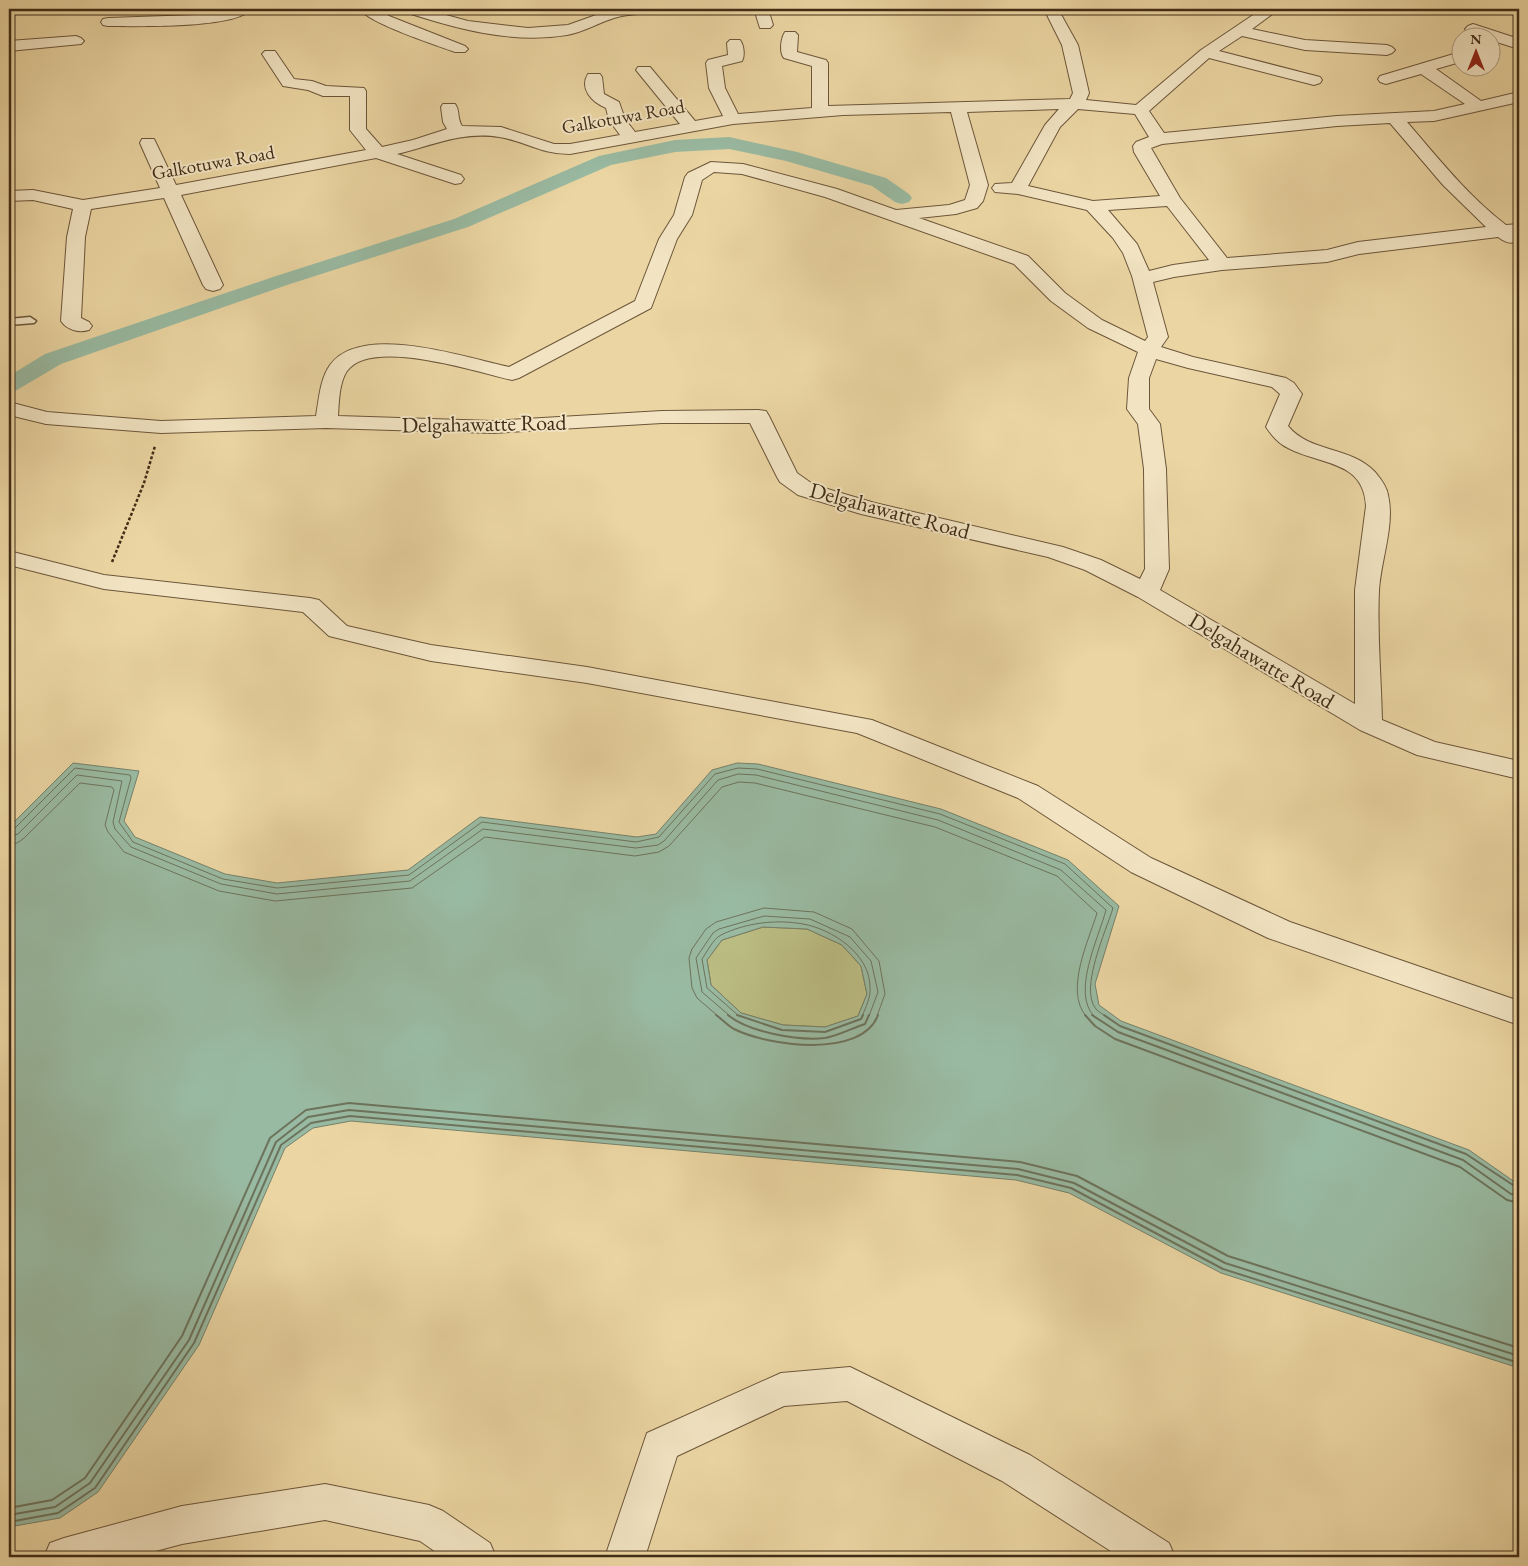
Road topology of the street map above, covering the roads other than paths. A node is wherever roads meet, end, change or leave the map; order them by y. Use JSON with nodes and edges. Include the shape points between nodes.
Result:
{"nodes":[{"id":1,"x":244,"y":9,"type":"edge"},
{"id":2,"x":367,"y":9,"type":"edge"},
{"id":3,"x":410,"y":9,"type":"edge"},
{"id":4,"x":652,"y":9,"type":"edge"},
{"id":5,"x":762,"y":9,"type":"edge"},
{"id":6,"x":1051,"y":9,"type":"edge"},
{"id":7,"x":1272,"y":9,"type":"edge"},
{"id":8,"x":108,"y":22,"type":"dead end"},
{"id":9,"x":765,"y":25,"type":"dead end"},
{"id":10,"x":1239,"y":31,"type":"junction"},
{"id":11,"x":790,"y":34,"type":"dead end"},
{"id":12,"x":1500,"y":38,"type":"edge"},
{"id":13,"x":76,"y":41,"type":"dead end"},
{"id":14,"x":736,"y":43,"type":"dead end"},
{"id":15,"x":1519,"y":44,"type":"edge"},
{"id":16,"x":9,"y":46,"type":"edge"},
{"id":17,"x":460,"y":49,"type":"dead end"},
{"id":18,"x":1387,"y":50,"type":"dead end"},
{"id":19,"x":1206,"y":53,"type":"junction"},
{"id":20,"x":270,"y":54,"type":"dead end"},
{"id":21,"x":1450,"y":60,"type":"edge"},
{"id":22,"x":1424,"y":68,"type":"junction"},
{"id":23,"x":644,"y":70,"type":"dead end"},
{"id":24,"x":594,"y":78,"type":"dead end"},
{"id":25,"x":1386,"y":79,"type":"dead end"},
{"id":26,"x":1314,"y":80,"type":"dead end"},
{"id":27,"x":1519,"y":97,"type":"edge"},
{"id":28,"x":1075,"y":104,"type":"junction"},
{"id":29,"x":1479,"y":106,"type":"junction"},
{"id":30,"x":448,"y":107,"type":"dead end"},
{"id":31,"x":958,"y":107,"type":"junction"},
{"id":32,"x":1140,"y":110,"type":"junction"},
{"id":33,"x":820,"y":111,"type":"junction"},
{"id":34,"x":1394,"y":118,"type":"junction"},
{"id":35,"x":733,"y":119,"type":"junction"},
{"id":36,"x":690,"y":125,"type":"junction"},
{"id":37,"x":457,"y":131,"type":"junction"},
{"id":38,"x":632,"y":139,"type":"junction"},
{"id":39,"x":1158,"y":139,"type":"junction"},
{"id":40,"x":148,"y":143,"type":"dead end"},
{"id":41,"x":378,"y":152,"type":"junction"},
{"id":42,"x":344,"y":160,"type":"junction"},
{"id":43,"x":380,"y":172,"type":"dead end"},
{"id":44,"x":455,"y":179,"type":"dead end"},
{"id":45,"x":979,"y":185,"type":"junction"},
{"id":46,"x":1018,"y":189,"type":"junction"},
{"id":47,"x":171,"y":191,"type":"junction"},
{"id":48,"x":9,"y":196,"type":"edge"},
{"id":49,"x":1172,"y":200,"type":"junction"},
{"id":50,"x":84,"y":205,"type":"junction"},
{"id":51,"x":1093,"y":206,"type":"junction"},
{"id":52,"x":888,"y":214,"type":"junction"},
{"id":53,"x":1519,"y":229,"type":"edge"},
{"id":54,"x":1500,"y":230,"type":"junction"},
{"id":55,"x":1519,"y":244,"type":"edge"},
{"id":56,"x":1222,"y":264,"type":"junction"},
{"id":57,"x":1142,"y":278,"type":"junction"},
{"id":58,"x":213,"y":285,"type":"dead end"},
{"id":59,"x":30,"y":321,"type":"dead end"},
{"id":60,"x":9,"y":322,"type":"edge"},
{"id":61,"x":82,"y":326,"type":"dead end"},
{"id":62,"x":1149,"y":350,"type":"junction"},
{"id":63,"x":12,"y":408,"type":"edge"},
{"id":64,"x":326,"y":422,"type":"junction"},
{"id":65,"x":9,"y":558,"type":"edge"},
{"id":66,"x":1147,"y":592,"type":"junction"},
{"id":67,"x":1369,"y":724,"type":"junction"},
{"id":68,"x":1519,"y":770,"type":"edge"},
{"id":69,"x":1519,"y":1013,"type":"edge"},
{"id":70,"x":64,"y":1557,"type":"edge"},
{"id":71,"x":476,"y":1557,"type":"edge"},
{"id":72,"x":625,"y":1557,"type":"edge"},
{"id":73,"x":1156,"y":1557,"type":"edge"}],
"edges":[{"from":1,"to":8,"type":"street","via":[[189,19]]},
{"from":2,"to":17,"type":"street"},
{"from":3,"to":4,"type":"street","via":[[505,31],[540,32],[586,25],[608,14]]},
{"from":5,"to":9,"type":"street"},
{"from":6,"to":28,"type":"street","via":[[1070,45],[1081,93]]},
{"from":7,"to":10,"type":"street"},
{"from":10,"to":18,"type":"street","via":[[1305,45]]},
{"from":10,"to":19,"type":"street"},
{"from":11,"to":33,"type":"street","via":[[789,55],[820,63]]},
{"from":12,"to":15,"type":"street"},
{"from":13,"to":16,"type":"street"},
{"from":14,"to":35,"type":"street","via":[[736,58],[714,63],[717,88]]},
{"from":19,"to":26,"type":"street"},
{"from":19,"to":32,"type":"street"},
{"from":20,"to":41,"type":"street","via":[[289,83],[323,90],[358,91],[358,130]]},
{"from":21,"to":22,"type":"street"},
{"from":22,"to":25,"type":"street"},
{"from":22,"to":29,"type":"street"},
{"from":23,"to":36,"type":"street"},
{"from":24,"to":38,"type":"street","via":[[598,100],[613,105],[618,120]]},
{"from":27,"to":29,"type":"street"},
{"from":28,"to":31,"type":"street","name":"Galkotuwa Road"},
{"from":28,"to":32,"type":"street","name":"Galkotuwa Road"},
{"from":28,"to":46,"type":"street","via":[[1053,125]]},
{"from":29,"to":34,"type":"street","via":[[1434,116]]},
{"from":30,"to":37,"type":"street"},
{"from":31,"to":33,"type":"street","name":"Galkotuwa Road"},
{"from":31,"to":45,"type":"street"},
{"from":32,"to":39,"type":"street"},
{"from":33,"to":35,"type":"street","name":"Galkotuwa Road"},
{"from":34,"to":39,"type":"street"},
{"from":34,"to":54,"type":"street"},
{"from":35,"to":36,"type":"street","name":"Galkotuwa Road"},
{"from":36,"to":38,"type":"street","name":"Galkotuwa Road"},
{"from":37,"to":38,"type":"street","name":"Galkotuwa Road","via":[[501,132],[553,149]]},
{"from":37,"to":41,"type":"street","name":"Galkotuwa Road"},
{"from":39,"to":49,"type":"street","via":[[1142,146],[1143,152]]},
{"from":40,"to":47,"type":"street"},
{"from":41,"to":42,"type":"street","name":"Galkotuwa Road"},
{"from":41,"to":44,"type":"street"},
{"from":42,"to":43,"type":"street"},
{"from":42,"to":47,"type":"street","name":"Galkotuwa Road"},
{"from":45,"to":46,"type":"street"},
{"from":45,"to":52,"type":"street","via":[[971,204],[950,210]]},
{"from":46,"to":51,"type":"street"},
{"from":47,"to":50,"type":"street","name":"Galkotuwa Road"},
{"from":47,"to":58,"type":"street"},
{"from":48,"to":50,"type":"street","name":"Galkotuwa Road","via":[[31,195],[65,204]]},
{"from":49,"to":51,"type":"street"},
{"from":49,"to":56,"type":"street"},
{"from":50,"to":61,"type":"street","via":[[76,237],[71,321]]},
{"from":51,"to":57,"type":"street","via":[[1129,245]]},
{"from":52,"to":62,"type":"street","via":[[1021,260],[1058,297],[1095,324]]},
{"from":52,"to":64,"type":"street","via":[[777,177],[743,169],[711,167],[694,177],[683,215],[668,239],[644,304],[512,374],[406,350],[372,350],[352,356],[339,366],[332,382]]},
{"from":53,"to":54,"type":"street"},
{"from":54,"to":55,"type":"street"},
{"from":54,"to":56,"type":"street","via":[[1358,248],[1327,256]]},
{"from":56,"to":57,"type":"street"},
{"from":57,"to":62,"type":"street","via":[[1158,337]]},
{"from":59,"to":60,"type":"lane"},
{"from":62,"to":66,"type":"street","via":[[1139,378],[1138,409],[1148,424],[1155,469],[1157,568]]},
{"from":62,"to":67,"type":"street","via":[[1279,382],[1291,394],[1277,427],[1282,434],[1291,442],[1350,462],[1368,477],[1377,494],[1367,589]]},
{"from":63,"to":64,"type":"street","name":"Delgahawatte Road","via":[[46,418],[161,427]]},
{"from":64,"to":66,"type":"street","name":"Delgahawatte Road","via":[[493,427],[662,416],[758,416],[788,477],[806,490],[869,509],[1055,552],[1093,565]]},
{"from":65,"to":69,"type":"street","via":[[104,582],[310,605],[338,631],[431,652],[587,675],[863,726],[1028,792],[1142,865],[1279,930]]},
{"from":66,"to":67,"type":"street","name":"Delgahawatte Road"},
{"from":67,"to":68,"type":"street","name":"Delgahawatte Road","via":[[1427,749]]},
{"from":70,"to":71,"type":"street","via":[[182,1525],[324,1502],[429,1524]]},
{"from":72,"to":73,"type":"street","via":[[661,1445],[781,1390],[850,1384],[1016,1468]]}]}
